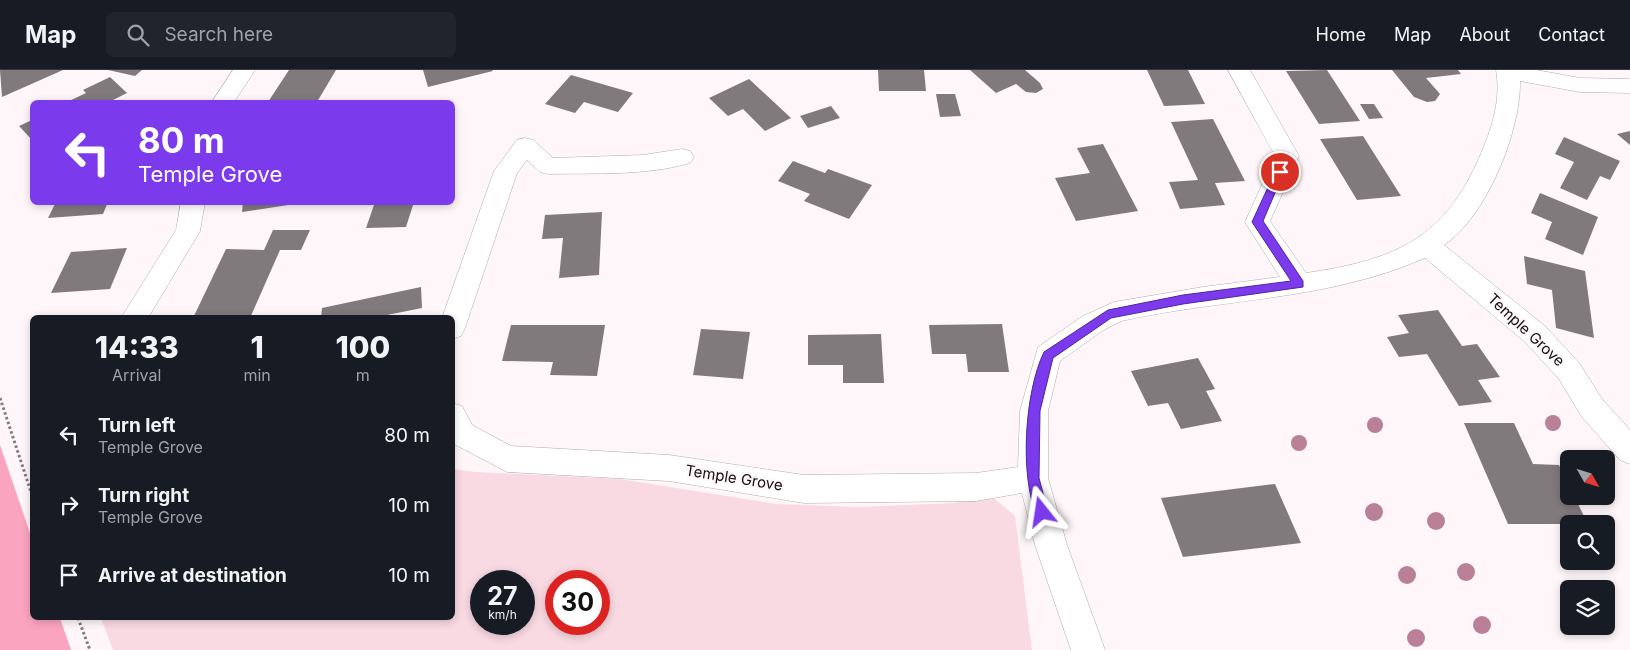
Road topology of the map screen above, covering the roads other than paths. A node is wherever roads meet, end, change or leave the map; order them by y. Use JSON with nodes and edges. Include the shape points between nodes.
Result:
{"nodes":[{"id":1,"x":244,"y":70,"type":"edge"},
{"id":2,"x":1239,"y":70,"type":"edge"},
{"id":3,"x":1507,"y":71,"type":"edge"},
{"id":4,"x":1630,"y":86,"type":"edge"},
{"id":5,"x":224,"y":100,"type":"edge"},
{"id":6,"x":682,"y":158,"type":"dead end"},
{"id":7,"x":193,"y":205,"type":"edge"},
{"id":8,"x":1427,"y":246,"type":"junction"},
{"id":9,"x":1299,"y":284,"type":"junction"},
{"id":10,"x":136,"y":315,"type":"edge"},
{"id":11,"x":455,"y":319,"type":"edge"},
{"id":12,"x":455,"y":421,"type":"edge"},
{"id":13,"x":1630,"y":451,"type":"edge"},
{"id":14,"x":1033,"y":478,"type":"junction"},
{"id":15,"x":1088,"y":650,"type":"edge"}],
"edges":[{"from":1,"to":5,"type":"street"},
{"from":2,"to":9,"type":"street","via":[[1287,156],[1257,222]]},
{"from":3,"to":4,"type":"street","via":[[1580,84]]},
{"from":3,"to":8,"type":"street","via":[[1508,102],[1503,129],[1490,160],[1458,217]]},
{"from":6,"to":11,"type":"street","via":[[643,163],[548,166],[525,146],[506,171]]},
{"from":7,"to":10,"type":"street","via":[[188,231]]},
{"from":8,"to":9,"type":"street","via":[[1384,266]]},
{"from":8,"to":13,"type":"street","name":"Temple Grove","via":[[1534,334],[1569,371],[1592,408]]},
{"from":9,"to":14,"type":"street","via":[[1108,314],[1048,355],[1034,411]]},
{"from":12,"to":14,"type":"street","name":"Temple Grove","via":[[462,434],[506,459],[670,468],[804,489],[976,487]]},
{"from":14,"to":15,"type":"street","via":[[1051,545]]}]}
